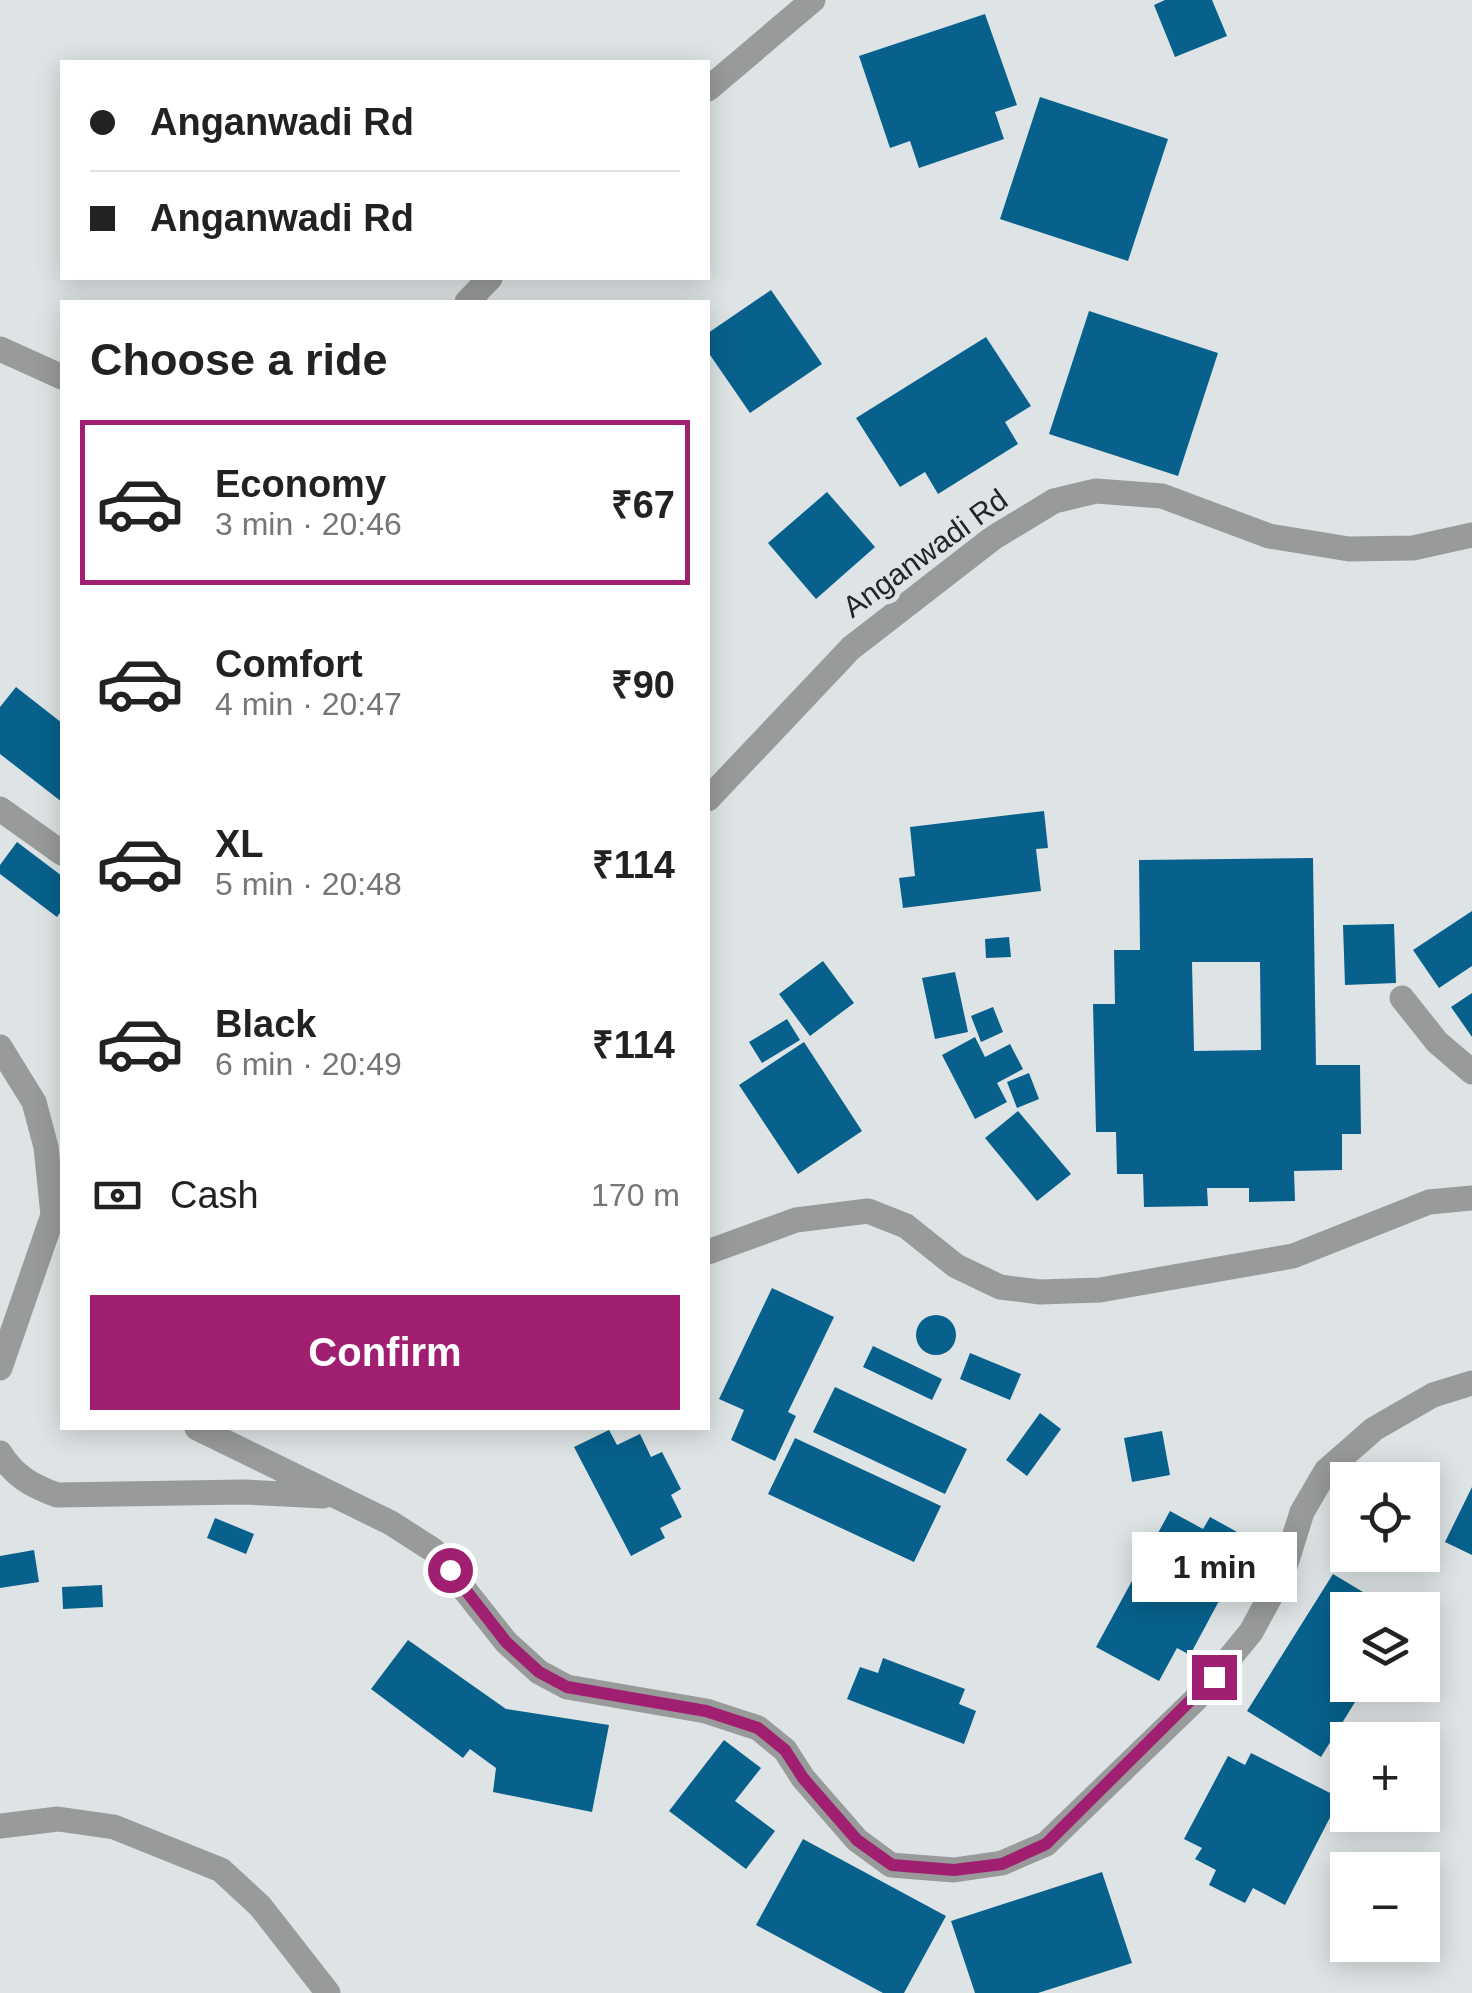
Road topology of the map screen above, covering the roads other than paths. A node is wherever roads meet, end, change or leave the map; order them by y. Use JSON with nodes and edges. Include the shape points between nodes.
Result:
{"nodes":[{"id":1,"x":813,"y":0,"type":"edge"},
{"id":2,"x":710,"y":87,"type":"edge"},
{"id":3,"x":488,"y":280,"type":"edge"},
{"id":4,"x":468,"y":300,"type":"edge"},
{"id":5,"x":0,"y":349,"type":"edge"},
{"id":6,"x":60,"y":376,"type":"edge"},
{"id":7,"x":1472,"y":536,"type":"edge"},
{"id":8,"x":710,"y":797,"type":"edge"},
{"id":9,"x":0,"y":809,"type":"edge"},
{"id":10,"x":60,"y":853,"type":"edge"},
{"id":11,"x":1402,"y":998,"type":"dead end"},
{"id":12,"x":0,"y":1047,"type":"edge"},
{"id":13,"x":1472,"y":1072,"type":"edge"},
{"id":14,"x":1472,"y":1198,"type":"edge"},
{"id":15,"x":710,"y":1251,"type":"edge"},
{"id":16,"x":0,"y":1368,"type":"edge"},
{"id":17,"x":1472,"y":1383,"type":"edge"},
{"id":18,"x":201,"y":1430,"type":"edge"},
{"id":19,"x":0,"y":1453,"type":"edge"},
{"id":20,"x":338,"y":1497,"type":"junction"},
{"id":21,"x":0,"y":1826,"type":"edge"},
{"id":22,"x":328,"y":1993,"type":"edge"}],
"edges":[{"from":1,"to":2,"type":"street"},
{"from":3,"to":4,"type":"street"},
{"from":5,"to":6,"type":"street"},
{"from":7,"to":8,"type":"street","name":"Anganwadi Rd","via":[[1413,548],[1349,550],[1269,536],[1162,496],[1096,491],[1054,501],[993,538],[851,648]]},
{"from":9,"to":10,"type":"street"},
{"from":11,"to":13,"type":"street"},
{"from":12,"to":16,"type":"street","via":[[34,1102],[52,1214]]},
{"from":14,"to":15,"type":"street","via":[[1429,1202],[1292,1256],[1100,1290],[1000,1287],[956,1266],[906,1226],[868,1212],[796,1220]]},
{"from":17,"to":20,"type":"street","via":[[1433,1395],[1374,1429],[1326,1470],[1251,1632],[1195,1700],[1046,1844],[1002,1864],[954,1870],[892,1865],[857,1840],[785,1750],[758,1728],[706,1711],[567,1687],[539,1672],[506,1642],[433,1550]]},
{"from":18,"to":20,"type":"street"},
{"from":19,"to":20,"type":"street","via":[[11,1470],[56,1496]]},
{"from":21,"to":22,"type":"street","via":[[58,1819],[114,1827],[222,1870],[260,1906]]}]}
